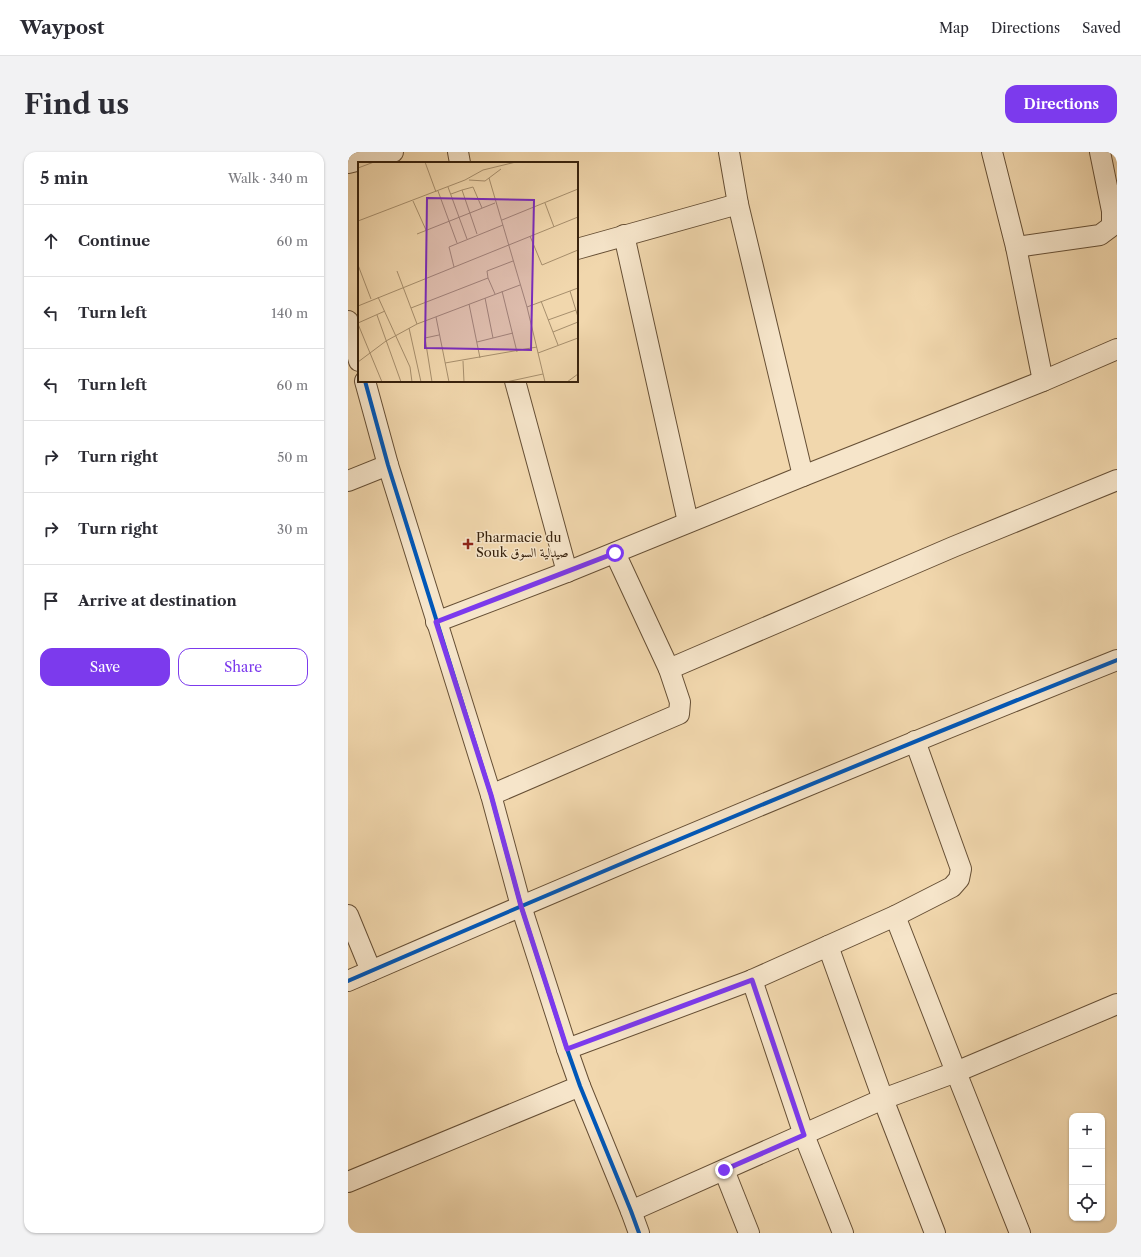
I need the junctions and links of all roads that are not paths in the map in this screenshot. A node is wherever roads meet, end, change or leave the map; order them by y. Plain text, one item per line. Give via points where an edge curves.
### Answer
1 (393, 152) edge
2 (458, 152) edge
3 (729, 152) edge
4 (992, 152) edge
5 (1100, 152) edge
6 (460, 162) edge
7 (348, 163) edge
8 (738, 204) junction
9 (624, 235) junction
10 (1016, 247) junction
11 (578, 249) edge
12 (348, 321) edge
13 (1117, 349) edge
14 (358, 357) edge
15 (1042, 381) junction
16 (364, 382) edge
17 (515, 382) edge
18 (388, 465) junction
19 (803, 476) junction
20 (1117, 480) edge
21 (348, 481) edge
22 (688, 522) junction
23 (615, 553) junction
24 (567, 572) junction
25 (436, 622) junction
26 (1117, 660) edge
27 (669, 669) junction
28 (915, 741) junction
29 (491, 795) junction
30 (521, 906) junction
31 (348, 915) edge
32 (895, 916) junction
33 (828, 946) junction
34 (371, 971) junction
35 (752, 980) junction
36 (348, 981) edge
37 (1117, 1004) edge
38 (567, 1049) junction
39 (956, 1072) junction
40 (580, 1086) junction
41 (883, 1099) junction
42 (804, 1135) junction
43 (724, 1170) junction
44 (348, 1182) edge
45 (631, 1211) junction
46 (639, 1233) edge
47 (749, 1233) edge
48 (843, 1233) edge
49 (935, 1233) edge
50 (1020, 1233) edge

1 - 7 street
2 - 6 street
3 - 8 street
4 - 10 street
5 - 10 street via 1112,211 1112,226 1100,235
8 - 9 street
8 - 19 street
9 - 11 street
9 - 22 street
10 - 15 street
12 - 14 street
13 - 15 street
15 - 19 street
16 - 18 street
17 - 24 street
18 - 21 street
18 - 25 street
19 - 22 street
20 - 27 street via 960,544
22 - 23 street
23 - 24 street
23 - 27 street
24 - 25 street
25 - 29 street
26 - 28 street
27 - 29 street via 680,702 678,714
28 - 30 street
28 - 32 street via 961,869 960,879 952,887
29 - 30 street
30 - 34 street
30 - 38 street
31 - 34 street
32 - 33 street
32 - 39 street
33 - 35 street
33 - 41 street
34 - 36 street
35 - 38 street
35 - 42 street
37 - 39 street
38 - 40 street
39 - 41 street
39 - 50 street
40 - 44 street
40 - 45 street
41 - 42 street
41 - 49 street
42 - 43 street
42 - 48 street
43 - 45 street
43 - 47 street
45 - 46 street

